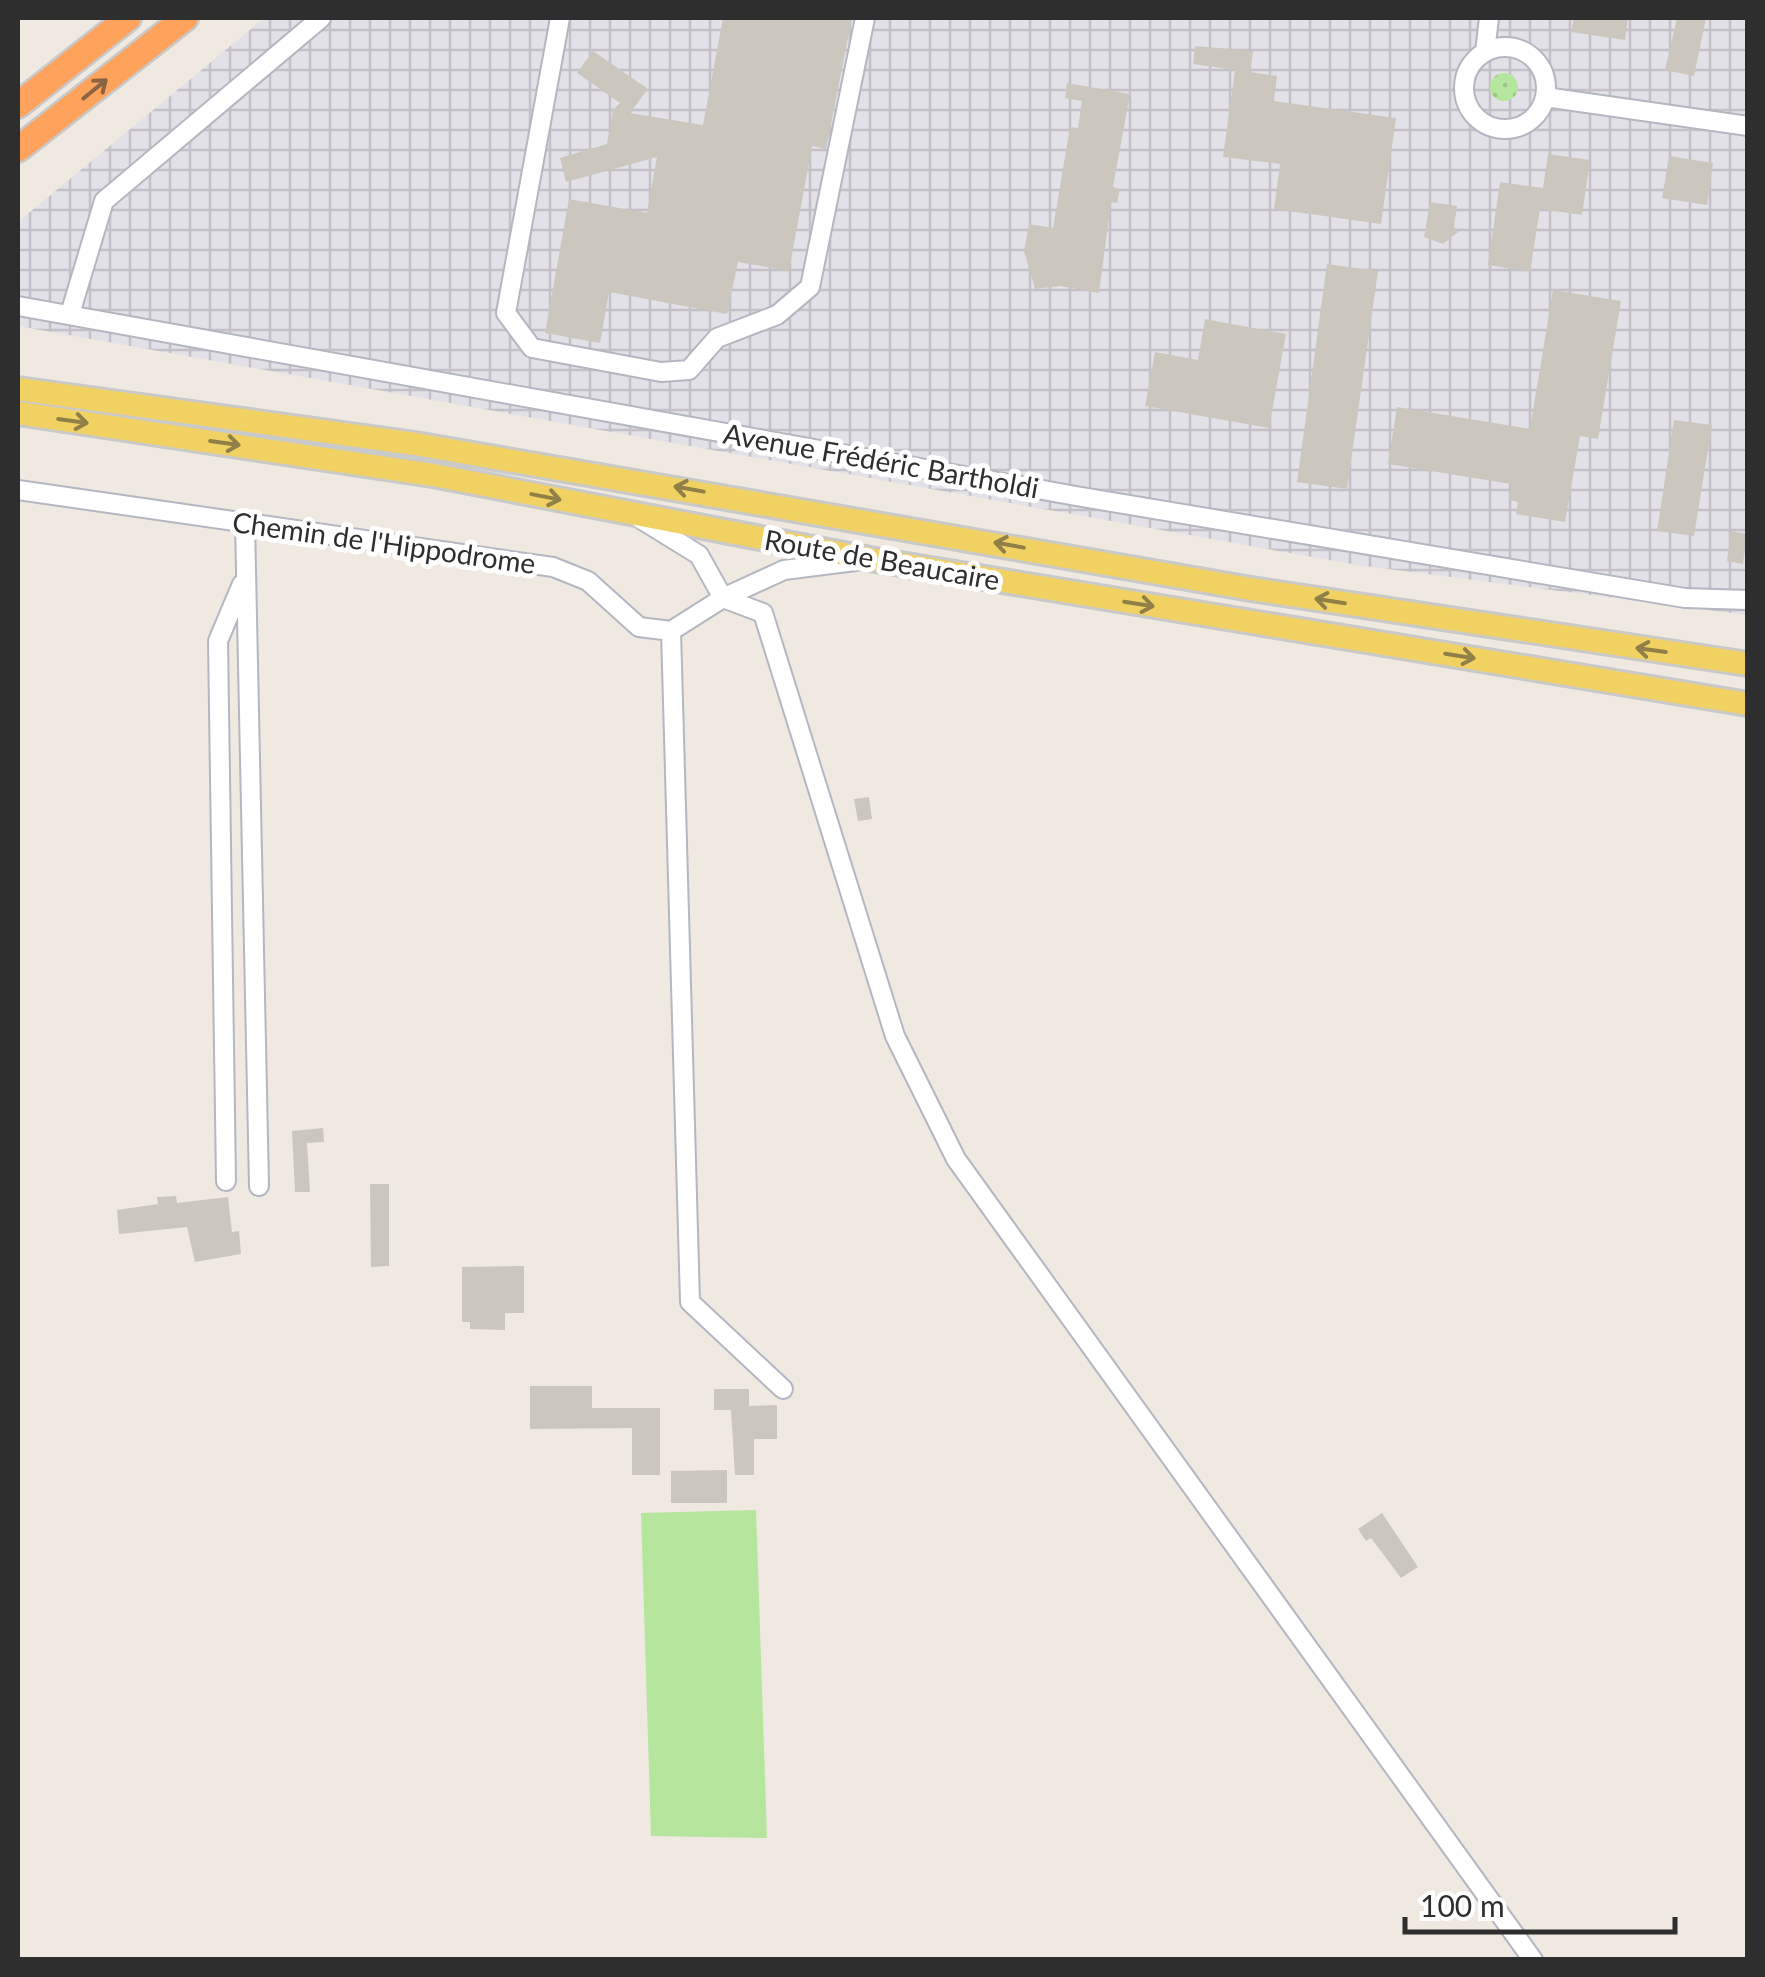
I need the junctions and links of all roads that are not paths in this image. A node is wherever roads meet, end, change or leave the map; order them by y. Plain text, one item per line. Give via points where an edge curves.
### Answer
1 (128, 18) edge
2 (185, 18) edge
3 (321, 18) edge
4 (560, 18) edge
5 (865, 18) edge
6 (1489, 18) edge
7 (1485, 52) junction
8 (1546, 97) junction
9 (18, 106) edge
10 (1748, 126) edge
11 (18, 149) edge
12 (18, 306) edge
13 (70, 314) junction
14 (18, 389) edge
15 (18, 414) edge
16 (18, 490) edge
17 (630, 512) junction
18 (245, 522) junction
19 (870, 559) junction
20 (246, 574) junction
21 (723, 598) junction
22 (1748, 600) edge
23 (670, 631) junction
24 (1748, 664) edge
25 (1748, 704) edge
26 (226, 1181) dead end
27 (259, 1186) dead end
28 (783, 1389) dead end
29 (1533, 1960) edge

1 - 9 highway
11 -> 2 highway
3 - 13 street via 104,201
4 - 5 street via 506,313 532,348 661,372 689,370 717,338 777,315 810,288
6 - 7 street
7 - 8 street via 1511,47 1535,59
7 - 8 street via 1464,86 1481,121 1520,126
8 - 10 street
12 - 13 street, Avenue Frédéric Bartholdi
13 - 22 street, Avenue Frédéric Bartholdi via 1076,496 1685,598
24 -> 14 main road, Route de Beaucaire via 1270,592 415,444
15 -> 17 main road, Route de Beaucaire via 433,475
16 - 18 street, Chemin de l'Hippodrome
17 - 19 main road, Route de Beaucaire
17 - 21 street via 699,555
18 - 20 street
18 - 23 street, Chemin de l'Hippodrome via 553,567 588,581 639,627
19 - 21 street via 784,570
19 -> 25 main road, Route de Beaucaire
20 - 26 street via 218,641
20 - 27 street
21 - 23 street
21 - 29 street via 763,612 895,1036 956,1159
23 - 28 street via 690,1302

